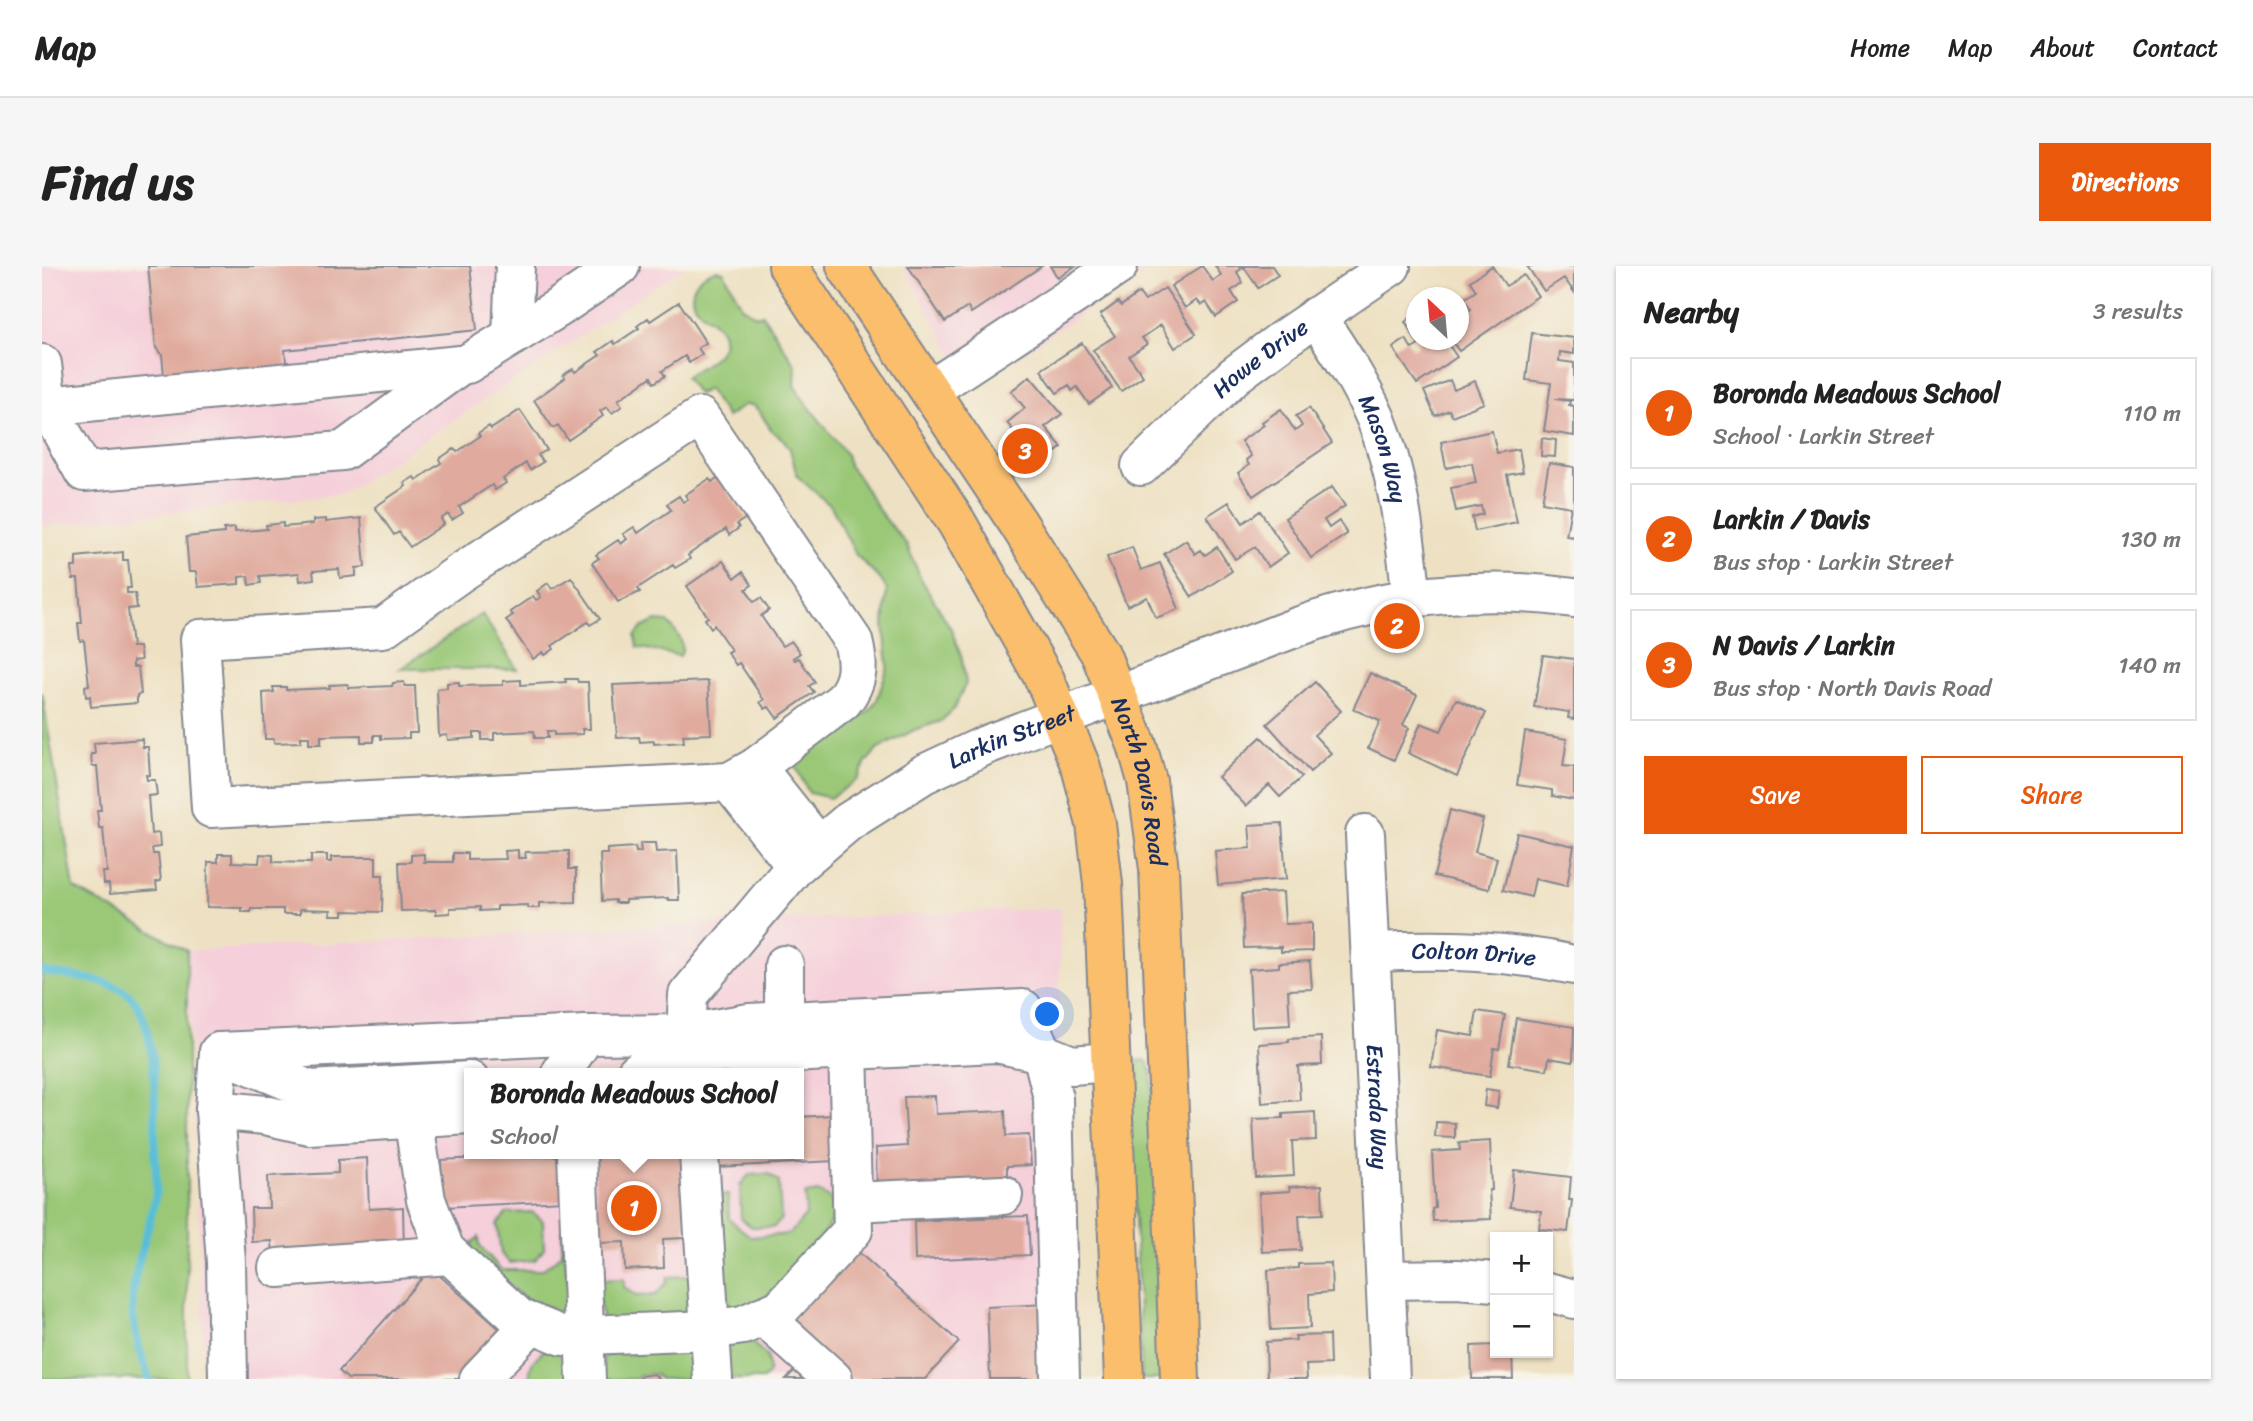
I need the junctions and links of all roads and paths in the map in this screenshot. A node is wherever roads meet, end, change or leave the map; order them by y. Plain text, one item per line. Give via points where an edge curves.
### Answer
1 (515, 266) edge
2 (620, 266) edge
3 (788, 266) edge
4 (846, 266) edge
5 (1118, 266) edge
6 (1391, 266) edge
7 (1317, 316) junction
8 (512, 336) junction
9 (42, 365) edge
10 (460, 365) junction
11 (930, 390) junction
12 (47, 406) junction
13 (1142, 466) dead end
14 (1412, 598) junction
15 (1574, 598) edge
16 (1118, 695) junction
17 (1061, 716) junction
18 (742, 774) junction
19 (1365, 834) dead end
20 (807, 856) junction
21 (1372, 952) junction
22 (784, 965) dead end
23 (1574, 965) edge
24 (784, 1021) junction
25 (686, 1034) junction
26 (586, 1035) junction
27 (848, 1050) junction
28 (219, 1052) junction
29 (1042, 1053) junction
30 (1109, 1062) junction
31 (564, 1068) edge
32 (642, 1068) edge
33 (690, 1068) edge
34 (464, 1081) edge
35 (215, 1110) junction
36 (464, 1115) edge
37 (413, 1117) junction
38 (577, 1159) edge
39 (699, 1159) edge
40 (1003, 1195) dead end
41 (852, 1202) junction
42 (449, 1255) junction
43 (278, 1268) dead end
44 (1386, 1280) junction
45 (1490, 1282) edge
46 (1553, 1293) edge
47 (1574, 1299) edge
48 (763, 1316) junction
49 (532, 1323) junction
50 (710, 1330) junction
51 (584, 1336) junction
52 (228, 1379) edge
53 (479, 1379) edge
54 (586, 1379) edge
55 (713, 1379) edge
56 (833, 1379) edge
57 (1060, 1379) edge
58 (1124, 1379) edge
59 (1180, 1379) edge
60 (1390, 1379) edge

1 - 8 street
2 - 8 street
3 - 17 highway via 957,523
4 - 11 highway, North Davis Road
5 - 11 street
6 - 7 street, Howe Drive
7 - 13 street, Howe Drive via 1234,376
7 - 14 street, Mason Way via 1363,392 1386,446 1400,502
8 - 10 street
9 - 12 street
10 - 12 street
10 - 12 street via 343,451 84,472
11 - 16 highway, North Davis Road via 1094,642
14 - 15 street, Larkin Street via 1499,592
14 - 16 street, Larkin Street via 1322,618
16 - 17 street, Larkin Street
16 - 59 highway, North Davis Road via 1147,781 1159,869
17 - 20 street, Larkin Street via 924,774 856,816
17 - 30 highway via 1082,767 1096,824 1103,884
18 - 18 street via 211,808 200,639 383,628 700,417 843,622 858,658 858,674 843,701
18 - 20 street
19 - 21 street, Estrada Way
20 - 25 street, Larkin Street via 688,995
21 - 23 street, Colton Drive via 1485,951
21 - 44 street, Estrada Way
22 - 24 street
24 - 25 street
24 - 29 street via 1023,1009
25 - 26 street
25 - 27 street via 708,1052 749,1055
25 - 32 street
25 - 33 street, Larkin Street
26 - 28 street
26 - 31 street
27 - 29 street via 996,1043
27 - 41 street
28 - 34 street via 310,1090
28 - 35 street
29 - 30 street via 1072,1065
29 - 57 street via 1053,1098
30 - 58 highway
35 - 37 street via 309,1125
35 - 52 street via 226,1262
36 - 37 street
37 - 42 street via 426,1200
38 - 51 street
39 - 50 street
40 - 41 street
41 - 48 street via 853,1230 780,1309
42 - 43 street
42 - 49 street via 519,1318
44 - 45 street
44 - 60 street, Estrada Way
46 - 47 street
48 - 50 street via 743,1325
48 - 56 street
49 - 51 street via 563,1336
49 - 53 street
50 - 51 street
50 - 55 street
51 - 54 street

